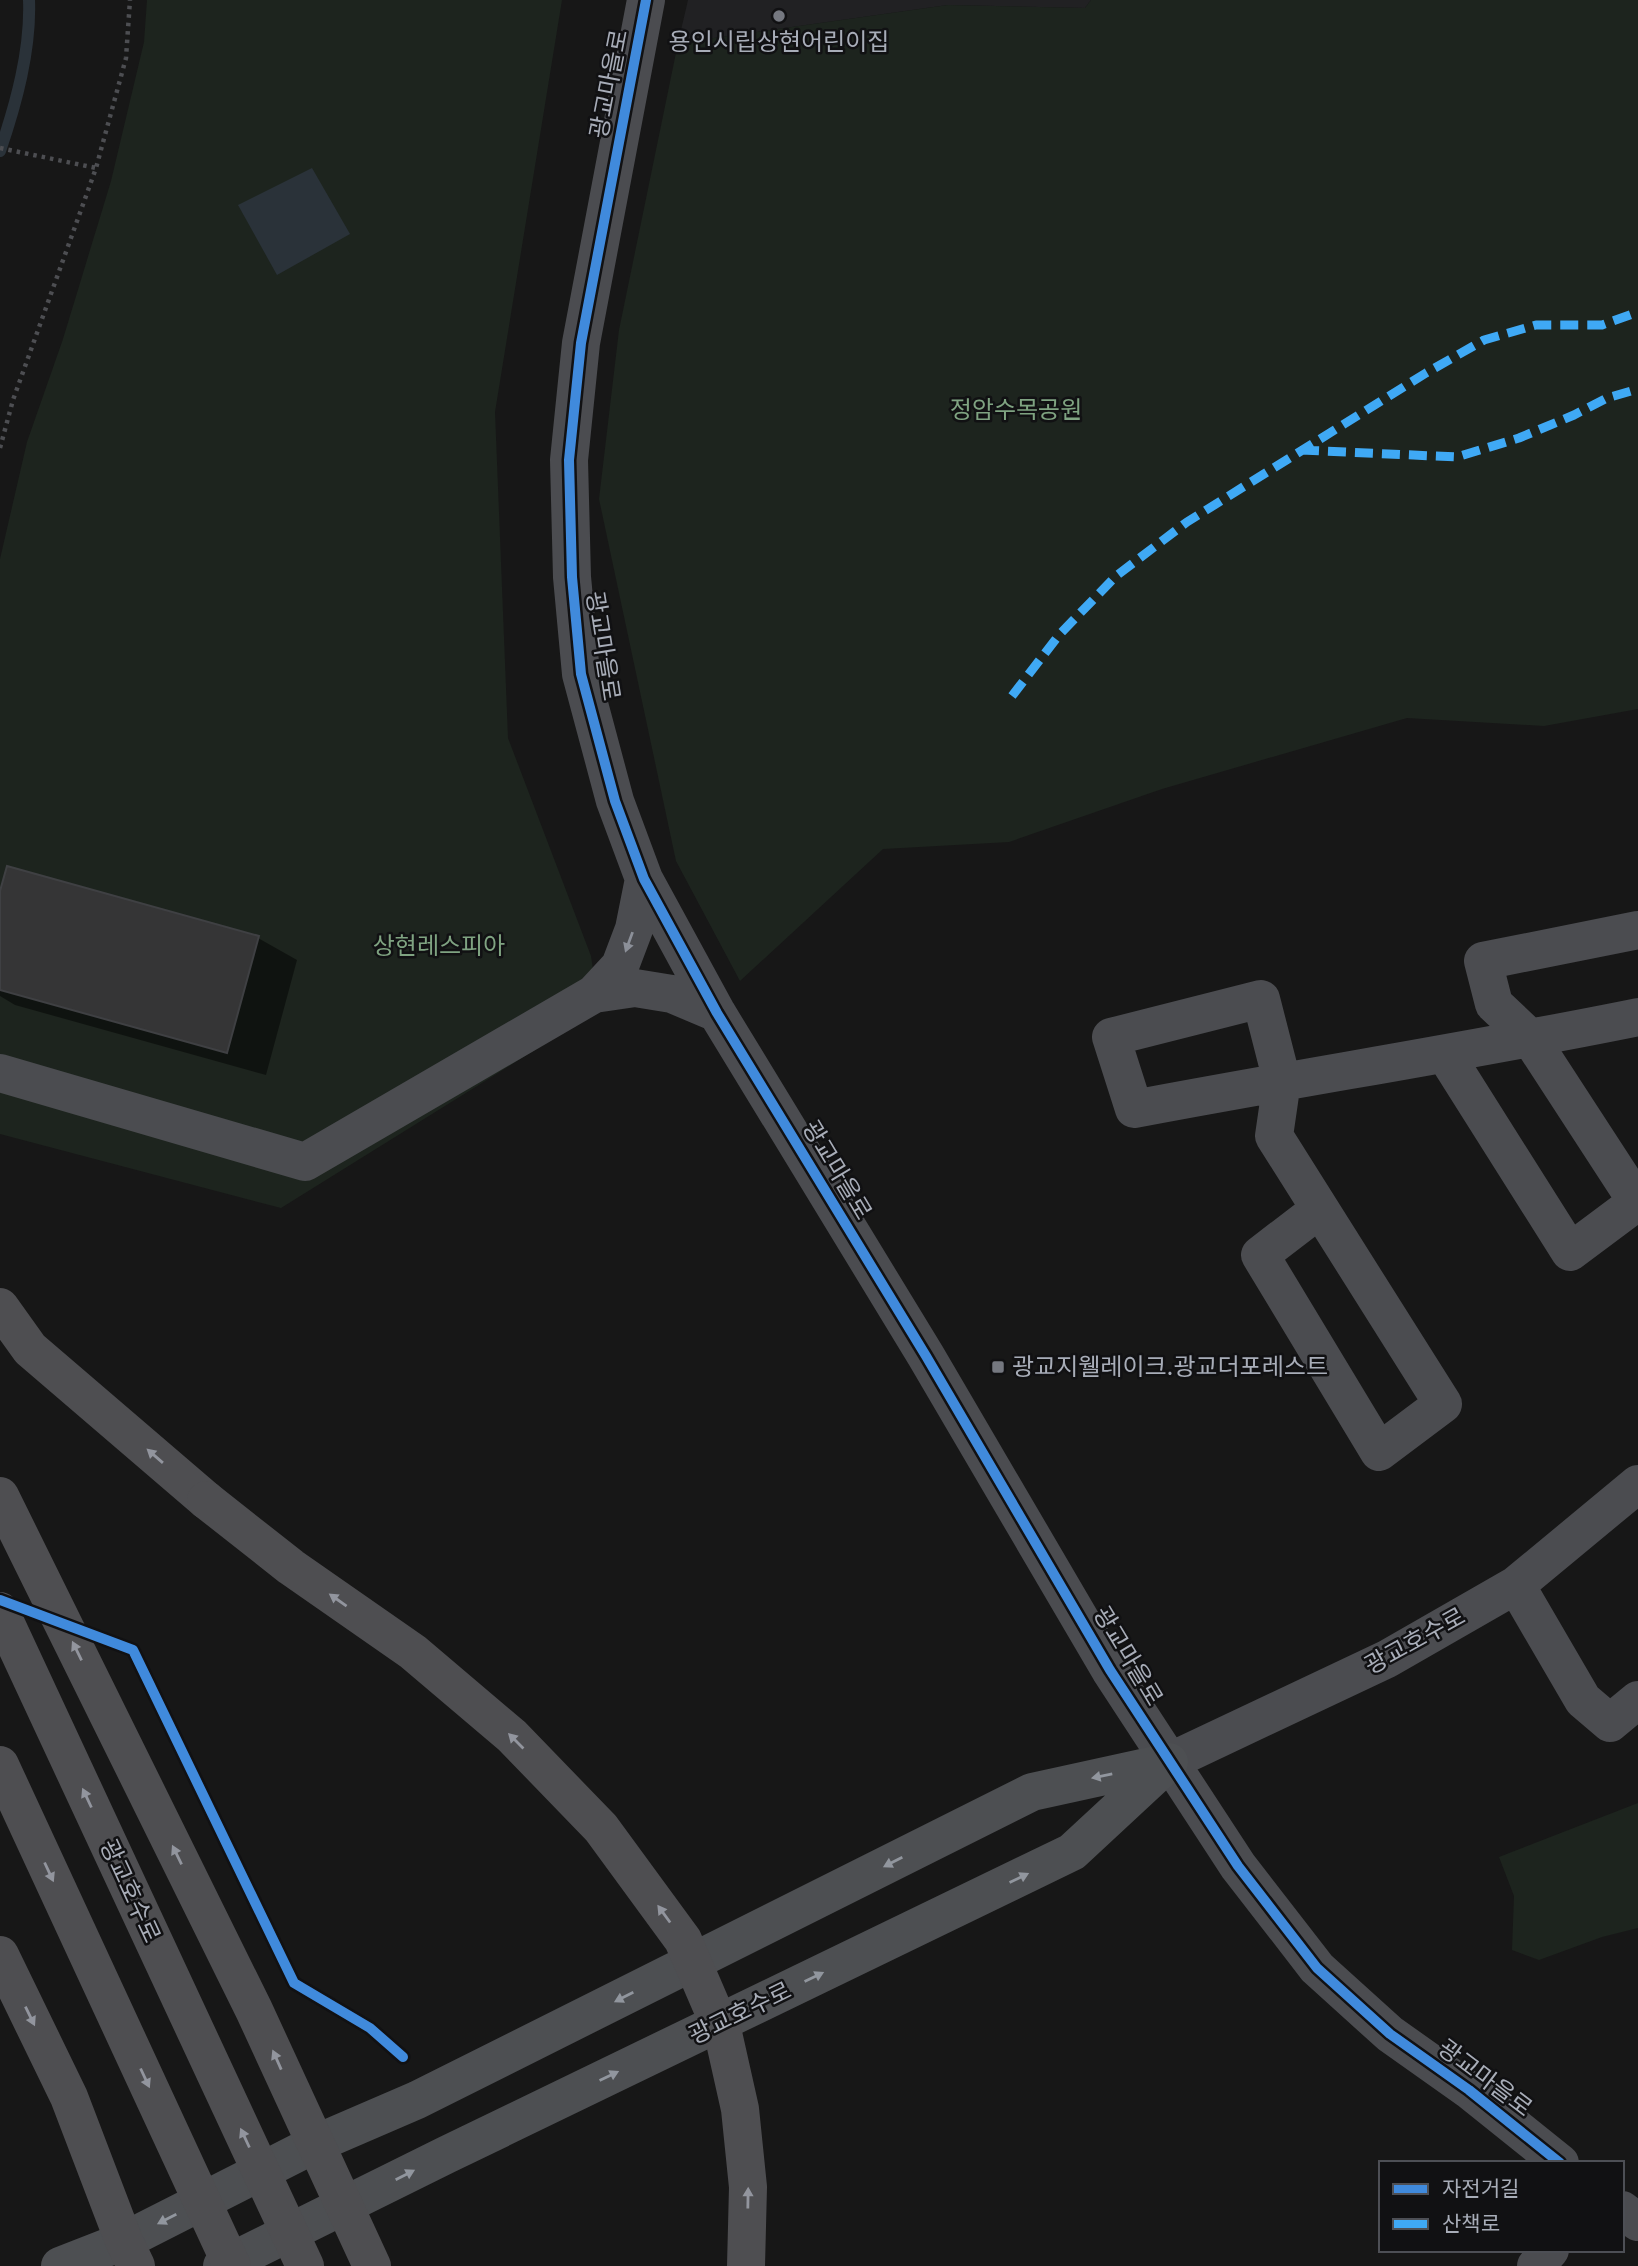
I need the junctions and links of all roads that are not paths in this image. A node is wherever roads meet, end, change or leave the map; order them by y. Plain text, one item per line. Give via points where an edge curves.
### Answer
1 (646, 0) edge
2 (644, 879) junction
3 (1638, 930) edge
4 (594, 994) junction
5 (718, 1013) junction
6 (1638, 1017) edge
7 (1531, 1039) junction
8 (1445, 1054) junction
9 (0, 1073) edge
10 (1321, 1209) junction
11 (0, 1307) edge
12 (1638, 1484) edge
13 (0, 1496) edge
14 (1516, 1586) junction
15 (0, 1611) edge
16 (1638, 1700) edge
17 (1169, 1762) junction
18 (0, 1765) edge
19 (0, 1955) edge
20 (315, 2144) junction
21 (1558, 2161) edge
22 (344, 2206) junction
23 (1548, 2252) edge
24 (130, 2253) edge
25 (60, 2266) edge
26 (222, 2266) edge
27 (232, 2266) edge
28 (305, 2266) edge
29 (372, 2266) edge
30 (746, 2266) edge
31 (1536, 2266) edge

1 - 2 street, 광교마을로 via 581,342 569,460 572,577 581,674 615,801
2 -> 4 street via 634,929 620,966
2 - 5 street, 광교마을로
3 - 7 street via 1483,961 1494,1004
4 - 5 street via 635,988 672,994
4 - 9 street via 305,1162
5 - 17 street, 광교마을로
6 - 7 street
7 - 8 street
7 - 8 street via 1637,1202 1570,1252
8 - 10 street via 1282,1081 1274,1136
10 - 10 street via 1443,1404 1379,1452 1260,1255
30 -> 11 highway, bridge via 748,2187 740,2109 723,2033 683,1940 601,1828 512,1736 413,1653 206,1500 30,1349
12 - 14 street, 광교호수로
20 -> 13 highway via 254,2010
14 - 16 street via 1583,1700 1610,1723
14 - 17 street, 광교호수로 via 1387,1659
28 -> 15 highway, 광교호수로, bridge
17 -> 20 main road, 광교호수로 via 1032,1792 417,2101
17 - 21 street, 광교마을로 via 1238,1866 1317,1968 1390,2034
22 -> 17 main road, 광교호수로 via 1072,1852
18 -> 27 highway, bridge
19 -> 24 highway via 69,2097
20 - 22 highway
20 -> 24 main road, 광교호수로
22 - 26 main road, 광교호수로
22 - 29 highway
23 - 31 street
24 - 25 main road, 광교호수로

